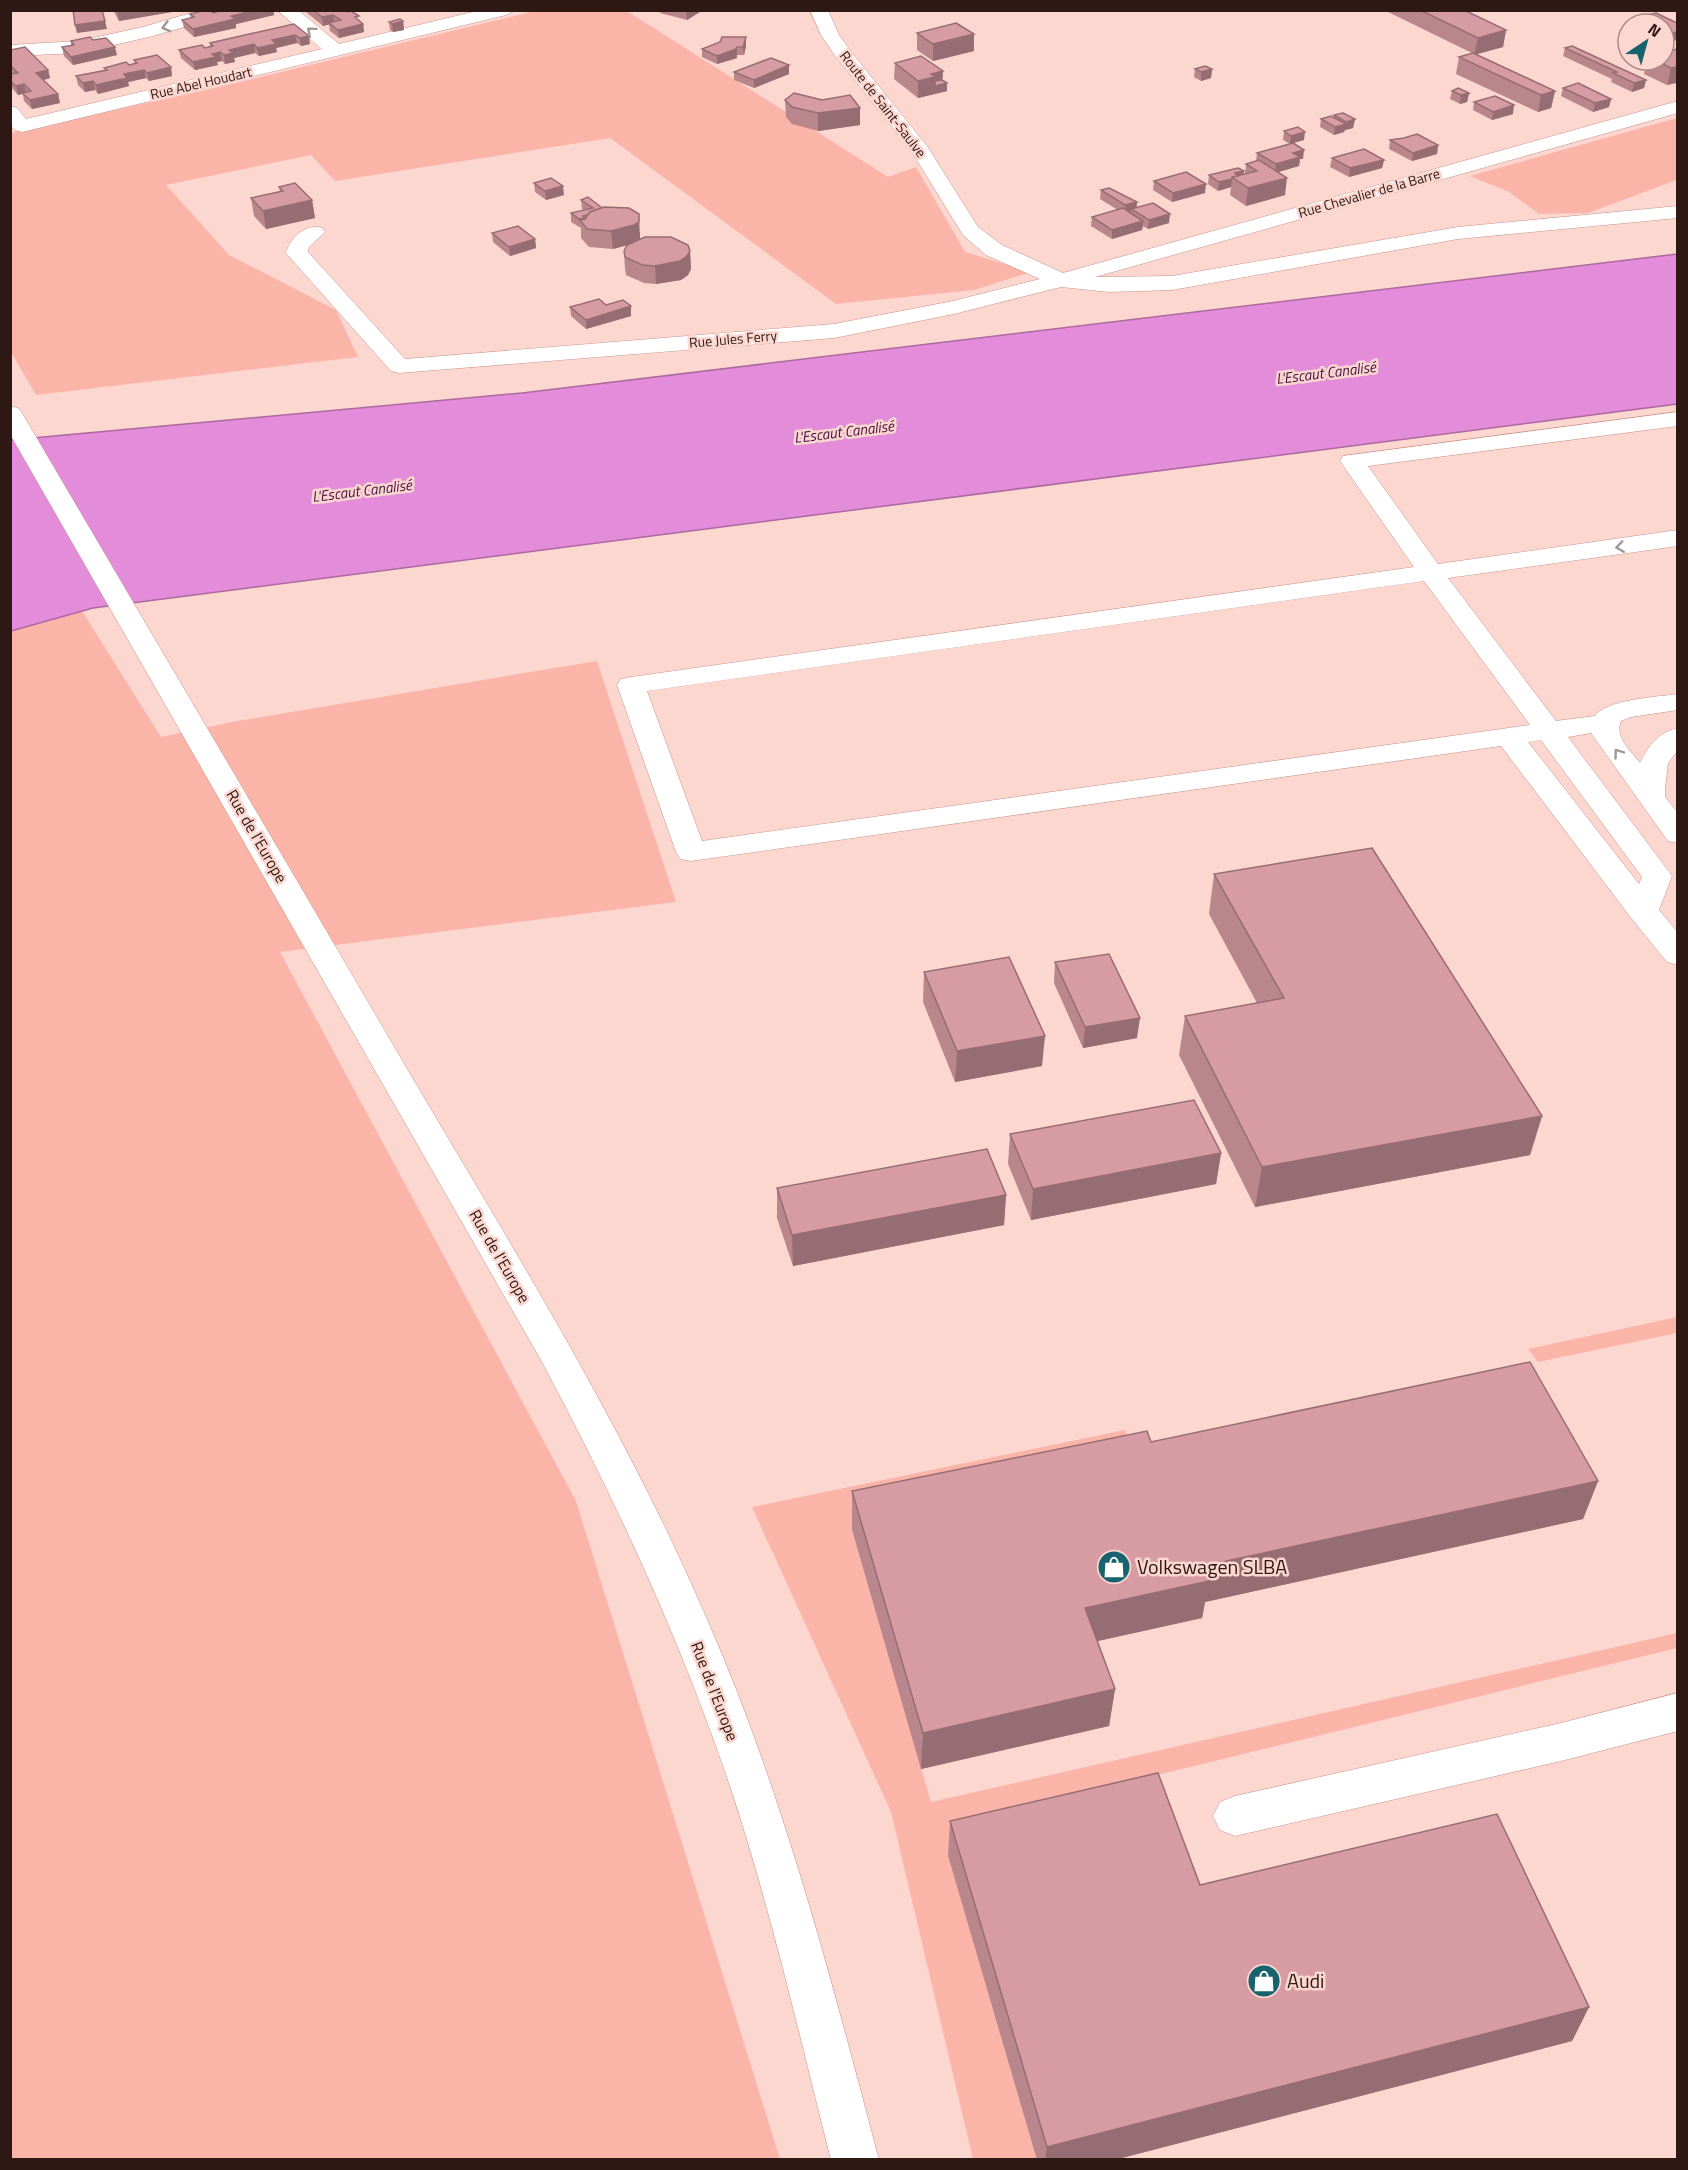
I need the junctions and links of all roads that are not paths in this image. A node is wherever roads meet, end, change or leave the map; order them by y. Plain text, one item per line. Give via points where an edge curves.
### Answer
1 (222, 10) edge
2 (286, 10) edge
3 (506, 10) edge
4 (819, 10) edge
5 (10, 51) edge
6 (336, 51) junction
7 (1677, 107) edge
8 (16, 119) edge
9 (1677, 212) edge
10 (315, 232) dead end
11 (1061, 280) junction
12 (10, 413) edge
13 (1677, 419) edge
14 (1677, 538) edge
15 (1431, 573) junction
16 (1677, 702) edge
17 (1604, 723) junction
18 (1548, 731) junction
19 (1677, 736) edge
20 (1509, 737) junction
21 (1651, 799) junction
22 (1677, 834) edge
23 (1643, 912) junction
24 (1677, 956) edge
25 (1677, 1712) edge
26 (1235, 1816) dead end
27 (855, 2160) edge

1 -> 5 street via 79,47
6 -> 2 street
3 - 6 street, Rue Abel Houdart
4 - 11 street, Route de Saint-Saulve via 844,57 920,150 970,231 994,250
6 - 8 street, Rue Abel Houdart
7 - 11 street, Rue Chevalier de la Barre
9 - 11 street via 1449,235 1172,283 1109,285
10 - 11 street, Rue Jules Ferry via 299,245 297,253 399,366 834,331
12 - 27 street, Rue de l'Europe via 554,1350 651,1538 702,1655 750,1783 797,1936
13 - 15 street via 1352,461
14 -> 15 street
15 - 18 street
15 - 20 street via 631,685 691,852
16 - 17 street via 1625,710 1609,716
17 - 18 street
21 -> 17 street via 1605,736
18 - 20 street
18 - 23 street via 1657,876
19 - 21 street via 1664,745 1652,764
20 - 23 street
21 - 22 street
23 - 24 street
25 - 26 street

